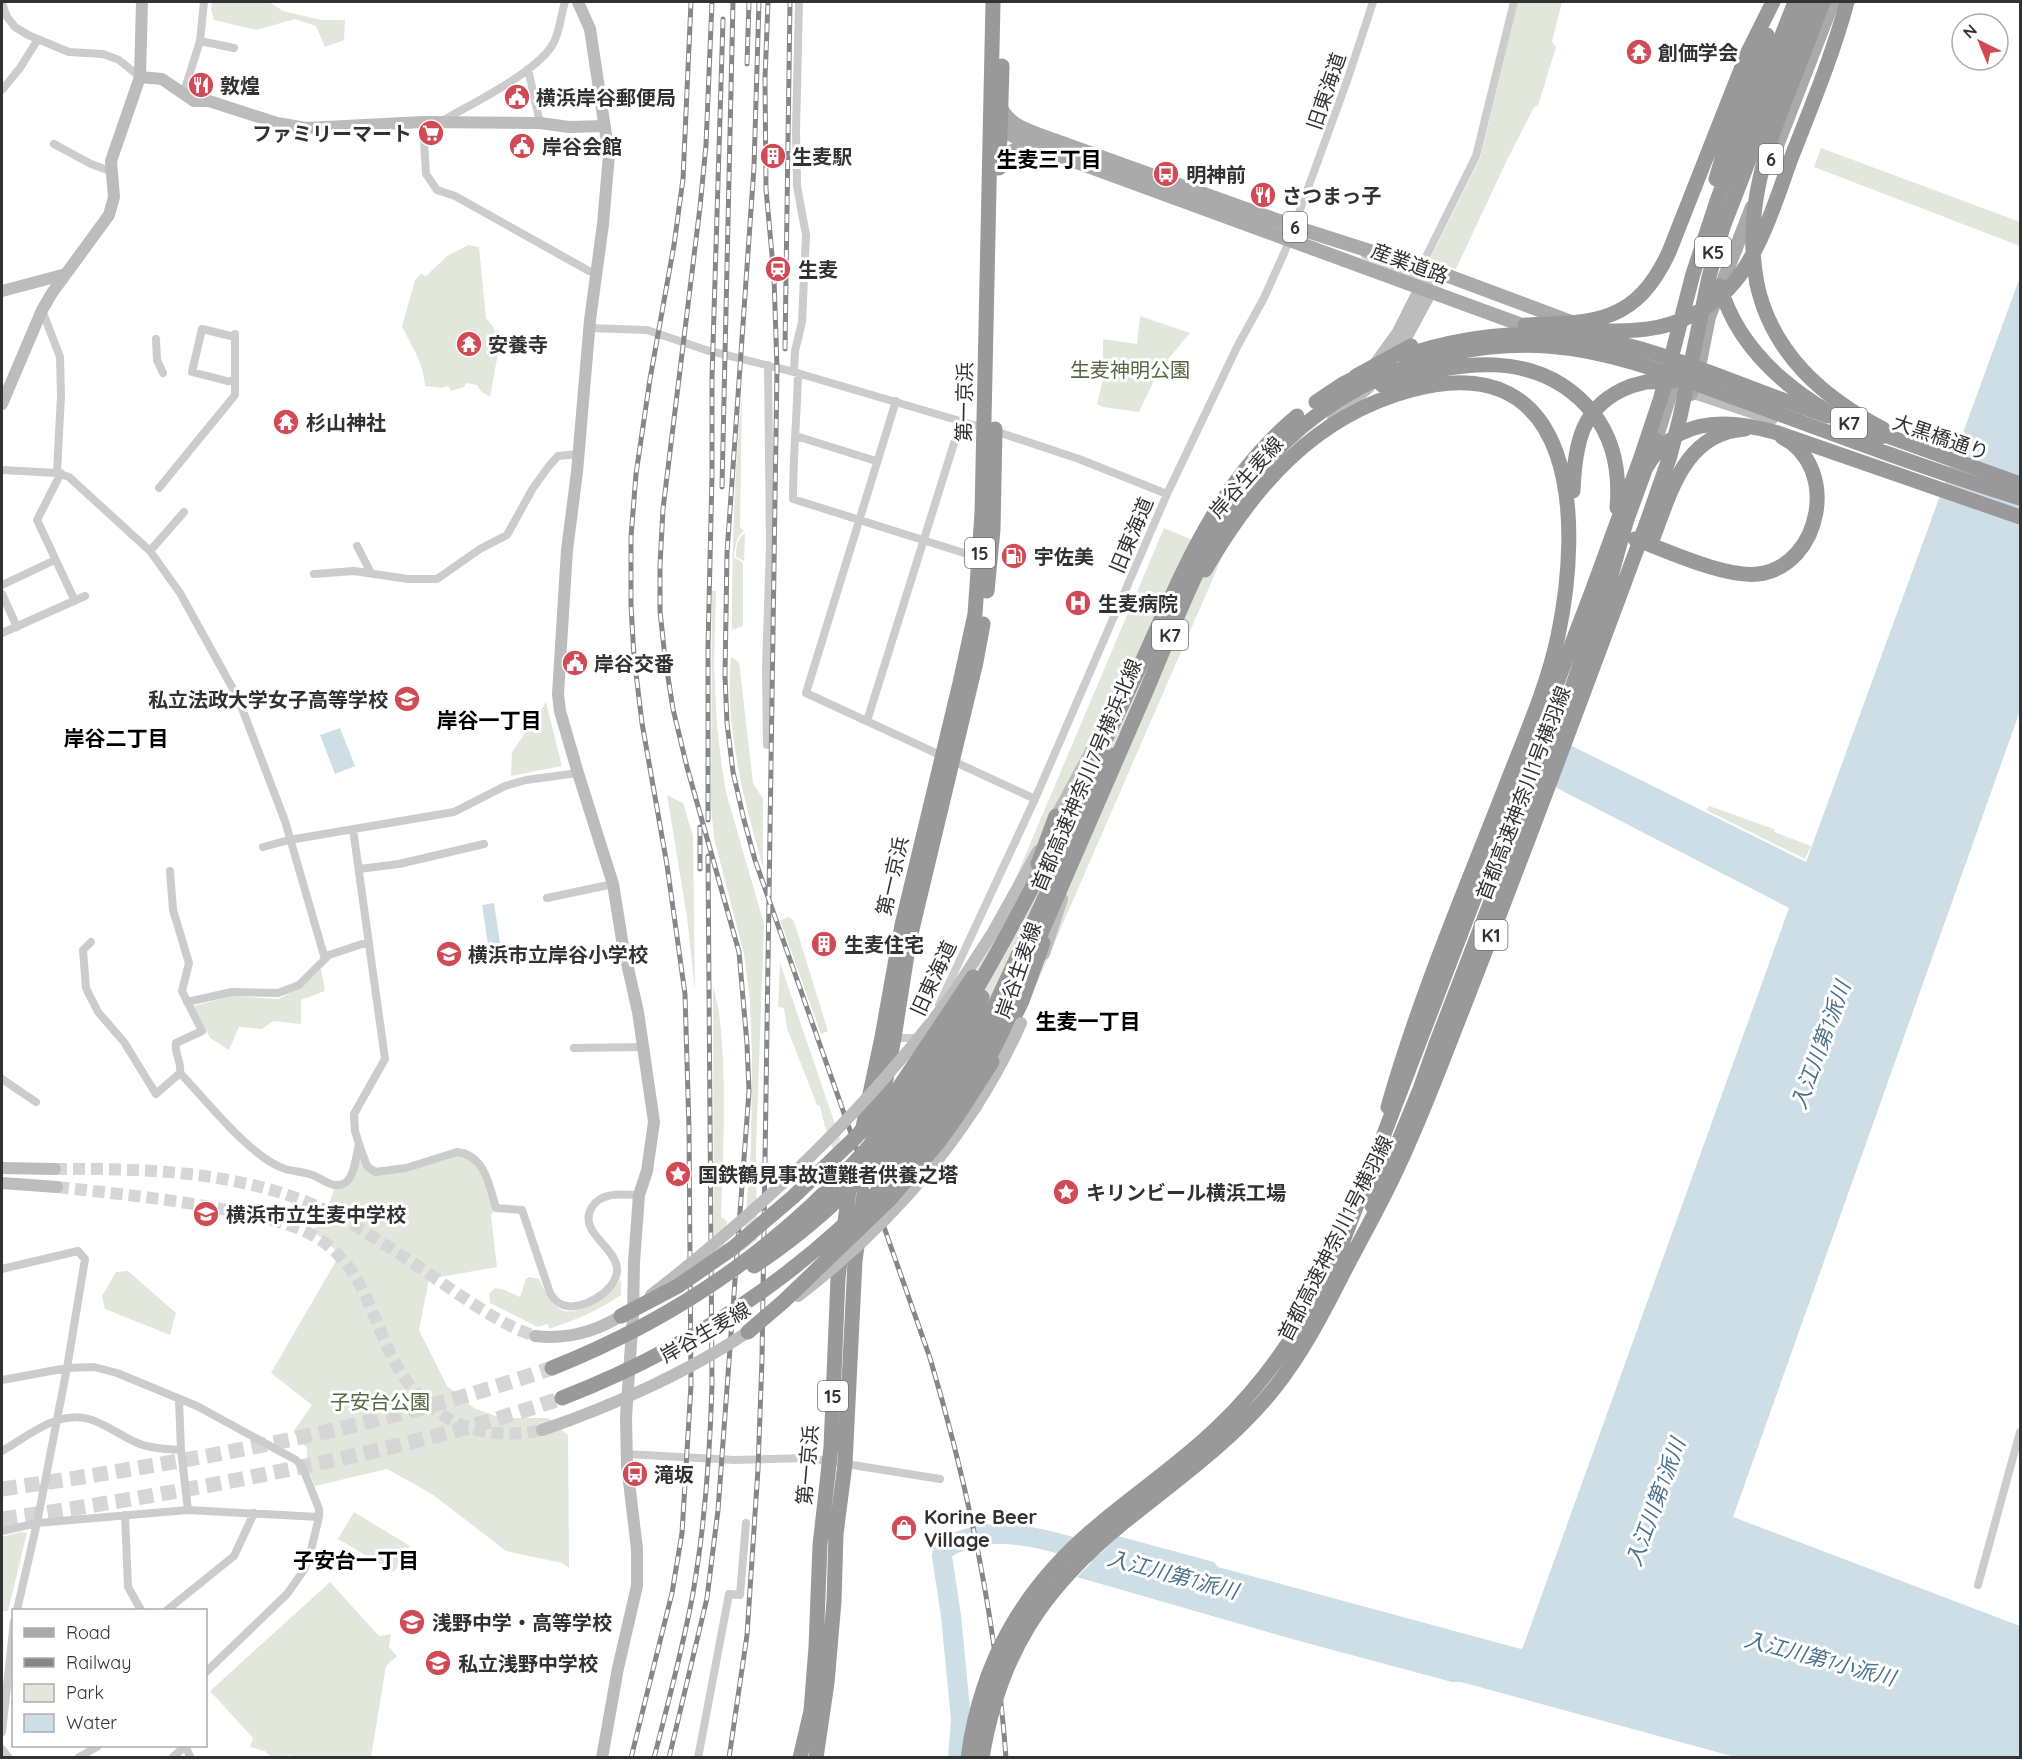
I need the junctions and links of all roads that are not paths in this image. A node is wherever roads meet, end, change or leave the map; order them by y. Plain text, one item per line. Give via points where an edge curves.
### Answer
1 (142, 2) edge
2 (204, 2) edge
3 (565, 2) edge
4 (578, 2) edge
5 (799, 2) edge
6 (993, 2) edge
7 (1003, 2) edge
8 (1373, 2) edge
9 (1514, 2) edge
10 (1773, 2) edge
11 (1780, 2) edge
12 (1795, 2) edge
13 (1810, 2) edge
14 (1823, 2) edge
15 (1833, 2) edge
16 (1848, 2) edge
17 (2, 3) edge
18 (38, 39) junction
19 (200, 40) junction
20 (234, 48) dead end
21 (528, 69) junction
22 (140, 77) junction
23 (2, 90) edge
24 (183, 95) junction
25 (996, 111) junction
26 (423, 122) junction
27 (439, 122) junction
28 (540, 123) junction
29 (605, 126) junction
30 (1003, 133) junction
31 (1040, 142) junction
32 (54, 144) dead end
33 (994, 161) junction
34 (110, 171) junction
35 (1292, 233) junction
36 (1341, 242) junction
37 (1421, 267) junction
38 (596, 272) junction
39 (66, 274) junction
40 (1451, 277) junction
41 (1426, 287) junction
42 (2, 291) edge
43 (1417, 308) junction
44 (42, 310) junction
45 (1709, 317) junction
46 (589, 328) junction
47 (156, 339) dead end
48 (768, 365) junction
49 (1679, 366) junction
50 (1698, 372) junction
51 (163, 373) dead end
52 (796, 373) junction
53 (235, 381) junction
54 (1343, 384) junction
55 (1673, 386) junction
56 (1691, 392) junction
57 (1783, 400) junction
58 (896, 401) junction
59 (2, 404) edge
60 (961, 421) junction
61 (989, 431) junction
62 (796, 436) junction
63 (1656, 440) joint
64 (1281, 445) junction
65 (1914, 445) junction
66 (579, 454) junction
67 (876, 461) junction
68 (2, 470) edge
69 (59, 473) junction
70 (2020, 485) edge
71 (159, 488) dead end
72 (2020, 491) edge
73 (1167, 494) junction
74 (2020, 500) edge
75 (184, 512) dead end
76 (2020, 517) edge
77 (859, 521) junction
78 (1201, 535) junction
79 (1635, 539) joint
80 (924, 541) junction
81 (357, 546) dead end
82 (150, 551) junction
83 (1569, 554) junction
84 (980, 558) junction
85 (55, 560) junction
86 (370, 573) junction
87 (314, 574) dead end
88 (2, 585) edge
89 (2, 594) edge
90 (85, 596) dead end
91 (75, 601) junction
92 (17, 627) junction
93 (2, 633) edge
94 (1580, 662) junction
95 (1583, 696) junction
96 (1143, 699) junction
97 (867, 722) junction
98 (766, 745) dead end
99 (1111, 755) junction
100 (947, 759) junction
101 (578, 773) junction
102 (1035, 799) junction
103 (1072, 808) junction
104 (1056, 816) junction
105 (353, 829) junction
106 (289, 840) junction
107 (484, 844) dead end
108 (263, 847) dead end
109 (1075, 856) junction
110 (359, 869) junction
111 (1485, 869) junction
112 (171, 871) dead end
113 (613, 884) junction
114 (547, 898) dead end
115 (91, 942) dead end
116 (368, 942) junction
117 (325, 959) junction
118 (187, 1002) junction
119 (888, 1037) junction
120 (643, 1047) junction
121 (574, 1048) dead end
122 (180, 1073) junction
123 (2, 1079) edge
124 (36, 1102) dead end
125 (359, 1144) junction
126 (1372, 1164) junction
127 (2, 1168) edge
128 (55, 1169) tunnel mouth
129 (2, 1183) edge
130 (57, 1187) tunnel mouth
131 (639, 1195) junction
132 (2, 1269) edge
133 (1346, 1269) junction
134 (750, 1301) junction
135 (621, 1316) junction
136 (652, 1323) junction
137 (748, 1332) junction
138 (535, 1336) tunnel mouth
139 (67, 1368) junction
140 (552, 1368) tunnel mouth
141 (2, 1380) edge
142 (562, 1398) tunnel mouth
143 (179, 1400) junction
144 (56, 1420) junction
145 (542, 1430) tunnel mouth
146 (2020, 1432) edge
147 (181, 1450) junction
148 (2, 1451) edge
149 (626, 1454) junction
150 (837, 1463) junction
151 (940, 1479) dead end
152 (188, 1510) junction
153 (254, 1513) junction
154 (125, 1515) junction
155 (319, 1517) junction
156 (37, 1522) junction
157 (746, 1523) dead end
158 (2, 1531) edge
159 (1978, 1586) dead end
160 (16, 1609) edge
161 (140, 1609) edge
162 (168, 1609) edge
163 (12, 1638) edge
164 (207, 1671) edge
165 (2, 1732) edge
166 (97, 1747) edge
167 (184, 1747) edge
168 (2, 1749) edge
169 (84, 1756) edge
170 (9, 1758) edge
171 (172, 1758) edge
172 (602, 1758) edge
173 (698, 1758) edge
174 (800, 1758) edge
175 (816, 1758) edge
176 (968, 1758) edge
177 (982, 1758) edge

1 - 22 street
2 - 19 street
3 - 21 street via 554,42 541,60
4 - 29 street via 590,29
5 - 52 street via 797,186 806,235
6 - 25 highway, 第一京浜 / 15
7 - 25 highway, 第一京浜 / 15
8 - 35 street, 旧東海道
9 - 37 street via 1476,156
10 - 54 highway, bridge via 1666,257 1638,297 1620,311 1592,322 1484,327 1441,336 1395,354
11 - 72 highway, K5, bridge via 1731,128 1716,181 1712,246 1730,312 1762,359 1824,410 1880,438
12 - 111 highway, 首都高速神奈川1号横羽線 / K1, bridge via 1718,198 1640,460
13 - 95 highway, 首都高速神奈川1号横羽線 / K1, bridge via 1723,227 1670,456
14 - 65 highway, K5, bridge via 1757,190 1753,265 1764,310 1778,340 1808,377 1845,407
15 - 45 main road, 6
16 - 64 highway, bridge via 1760,238 1743,271 1712,302 1683,320 1648,329 1502,332 1428,345 1397,358 1345,389
17 - 18 street via 15,27
18 - 22 street via 69,52 102,54 119,60
18 - 23 street
19 - 20 street
19 - 24 street
21 - 27 street
21 - 28 street
22 - 24 street via 162,79
22 - 34 street via 113,151
24 - 26 street via 306,128
25 - 30 highway, 第一京浜 / 15
25 - 31 main road, 産業道路 / 6
25 - 33 highway, 第一京浜 / 15
26 - 27 street
26 - 38 street via 426,174 437,190
27 - 28 street
28 - 29 street
29 - 38 street via 608,181
30 - 31 main road, 産業道路 / 6
30 - 33 highway, 第一京浜 / 15
31 - 33 main road, 産業道路 / 6
31 - 35 main road, 産業道路 / 6
32 - 34 street
33 - 61 highway, 第一京浜 / 15
34 - 39 street via 114,197 109,215
35 - 36 main road, 産業道路 / 6
35 - 41 main road, 産業道路 / 6
35 - 73 street, 旧東海道
36 - 37 main road, 産業道路 / 6
36 - 41 street via 1376,261 1422,278
37 - 40 main road, 産業道路 / 6
38 - 46 street
39 - 42 street
39 - 44 street
40 - 41 street
40 - 49 main road, 産業道路 / 6
41 - 43 street, 岸谷生麦線
41 - 55 main road, 産業道路 / 6
43 - 99 street, 岸谷生麦線, bridge via 1401,350 1381,375 1282,461 1227,525
43 - 104 street, 岸谷生麦線, bridge via 1381,357 1269,456 1218,518
44 - 59 street
44 - 69 street via 60,357
45 - 49 main road, 6
45 - 50 main road, 6
46 - 48 street via 647,330
46 - 66 street
47 - 51 street via 157,360
48 - 52 street
48 - 98 street
49 - 50 street, 大黒橋通り
49 - 55 main road
50 - 56 main road, 6
50 - 70 street, 大黒橋通り
52 - 58 street
52 - 62 street
53 - 53 street via 192,372 202,329 235,336
53 - 71 street via 236,395
54 - 57 highway, 首都高速神奈川7号横浜北線 / K7, bridge via 1397,358 1449,342 1527,334 1628,346
54 - 78 highway, 首都高速神奈川7号横浜北線 / K7, bridge via 1301,413 1263,448 1234,482
55 - 56 main road, 産業道路 / 6
55 - 63 main road
56 - 74 street, 大黒橋通り, bridge
56 - 79 main road
57 - 65 highway, 首都高速神奈川7号横浜北線 / K7, bridge
57 - 83 highway, bridge via 1689,381 1638,384 1610,396 1588,417 1578,440
58 - 60 street
58 - 67 street
60 - 61 street
60 - 80 street
61 - 73 street via 1079,459
61 - 84 highway, 第一京浜 / 15
61 - 100 highway, 第一京浜 / 15 via 993,530 986,610 976,662
62 - 67 street
62 - 77 street via 793,499
63 - 111 highway, bridge via 1534,769
64 - 74 highway, 首都高速神奈川7号横浜北線 / K7, bridge via 1330,404 1404,367 1479,348 1546,346 1642,365
64 - 96 highway, 首都高速神奈川7号横浜北線 / K7, bridge via 1252,478 1221,525
65 - 70 highway, K5
66 - 86 street via 558,456 549,466 507,535 437,579
66 - 101 street via 567,550 558,694
67 - 77 street
68 - 69 street
69 - 82 street via 94,498
69 - 85 street via 37,520
73 - 102 street, 旧東海道
75 - 82 street
76 - 94 highway, bridge via 1758,427 1727,423 1696,427 1662,446 1642,474
77 - 80 street
77 - 97 street via 806,693
78 - 94 highway, bridge via 1237,484 1263,456 1304,423 1338,404 1383,385 1437,370 1499,365 1534,370 1562,384 1588,407 1609,439 1616,464 1615,524
78 - 103 highway, 首都高速神奈川7号横浜北線 / K7, bridge
79 - 95 highway, bridge via 1730,572 1769,572 1788,561 1813,526 1817,507 1815,478 1803,453 1789,440 1773,433 1726,431 1692,455 1677,478 1615,632
80 - 84 street
80 - 97 street
81 - 86 street
82 - 106 street via 180,593 238,698
83 - 96 highway, bridge via 1560,458 1547,430 1530,409 1500,390 1472,384 1430,386 1387,397 1350,413 1315,436 1256,494 1201,575
83 - 126 highway, bridge via 1564,606 1545,682 1413,1028
84 - 100 highway, 第一京浜 / 15 via 975,614
85 - 88 street
85 - 91 street
86 - 87 street
89 - 92 street
90 - 91 street
91 - 92 street
92 - 93 street
94 - 133 highway, bridge via 1420,1089
95 - 133 highway, 首都高速神奈川1号横羽線 / K1, bridge via 1430,1093
96 - 109 highway, 首都高速神奈川7号横浜北線 / K7, bridge
97 - 100 street
99 - 134 highway, bridge via 1000,994 957,1070 916,1130 859,1200 809,1251
99 - 137 street, 岸谷生麦線, bridge via 1021,1023 982,1099 940,1157 887,1218 822,1277
100 - 102 street
100 - 119 highway, 第一京浜 / 15 via 902,925
101 - 105 street via 504,786 454,812
101 - 113 street
102 - 119 street, 旧東海道 via 924,1038
103 - 135 highway, bridge via 993,946 898,1089 872,1121 733,1248 678,1286
103 - 136 highway, 首都高速神奈川7号横浜北線 / K7, bridge via 972,998 918,1083 880,1133 790,1225 730,1273
104 - 135 street, 岸谷生麦線, bridge via 975,960 936,1017 884,1080 786,1180 670,1280
104 - 136 highway, bridge via 1017,920 975,1012 947,1065 902,1131 796,1237 720,1288
105 - 106 street
105 - 110 street
106 - 108 street
106 - 117 street
107 - 110 street
109 - 134 highway, 首都高速神奈川7号横浜北線 / K7, bridge via 1026,968 962,1086 900,1168 802,1261
109 - 137 highway, bridge via 1022,1001 992,1062 958,1115 891,1198
110 - 116 street
111 - 126 highway, 首都高速神奈川1号横羽線 / K1, bridge
112 - 118 street via 172,910 189,963 182,991
113 - 114 street
113 - 120 street
115 - 122 street via 84,950 86,988 98,1012 124,1042 156,1094
116 - 117 street
116 - 125 street via 385,1059 354,1114
117 - 118 street via 299,985 278,993 232,992
118 - 122 street via 202,1031 176,1043 175,1051 182,1063
119 - 150 highway, 第一京浜 / 15 via 855,1261
120 - 121 street
120 - 131 street via 654,1122 647,1171
122 - 125 street via 251,1148 281,1168 342,1184 350,1178
123 - 124 street
125 - 131 street via 367,1166 375,1172 406,1168 458,1152 476,1158 496,1208 522,1210 550,1293 564,1305 583,1304 614,1282 615,1260 589,1223 596,1202 611,1195
126 - 176 highway, 首都高速神奈川1号横羽線 / K1, bridge via 1323,1286 1269,1372 1210,1435 1071,1549 1020,1611 982,1688
127 - 128 street
129 - 130 street
131 - 149 street
132 - 139 street via 78,1251 83,1254 82,1285
133 - 177 highway, 首都高速神奈川1号横羽線 / K1, bridge via 1301,1351 1259,1407 1208,1456 1087,1553 1046,1599 1003,1675
134 - 142 highway, 首都高速神奈川7号横浜北線 / K7, bridge via 667,1352
135 - 138 street, 岸谷生麦線, bridge via 577,1335
136 - 140 highway, 首都高速神奈川7号横浜北線 / K7, bridge
137 - 145 street, 岸谷生麦線, bridge via 642,1389
139 - 141 street
139 - 143 street via 94,1367 117,1373
139 - 144 street
143 - 147 street
143 - 155 street via 296,1460 316,1497
144 - 147 street via 70,1417 97,1421 140,1444
144 - 148 street
144 - 156 street
146 - 159 street
147 - 152 street
149 - 150 street via 734,1460 808,1458
149 - 172 street via 637,1549 637,1586
150 - 151 street
150 - 174 highway, 第一京浜 / 15 via 820,1545 812,1700
150 - 175 highway, 第一京浜 / 15 via 834,1601
152 - 153 street
152 - 154 street
153 - 155 street
153 - 162 street via 234,1556
154 - 156 street
154 - 161 street via 128,1587
155 - 164 street via 310,1554 294,1584
156 - 158 street
156 - 160 street
157 - 173 street via 740,1595 729,1594
163 - 165 street
166 - 169 street
167 - 171 street
168 - 170 street

